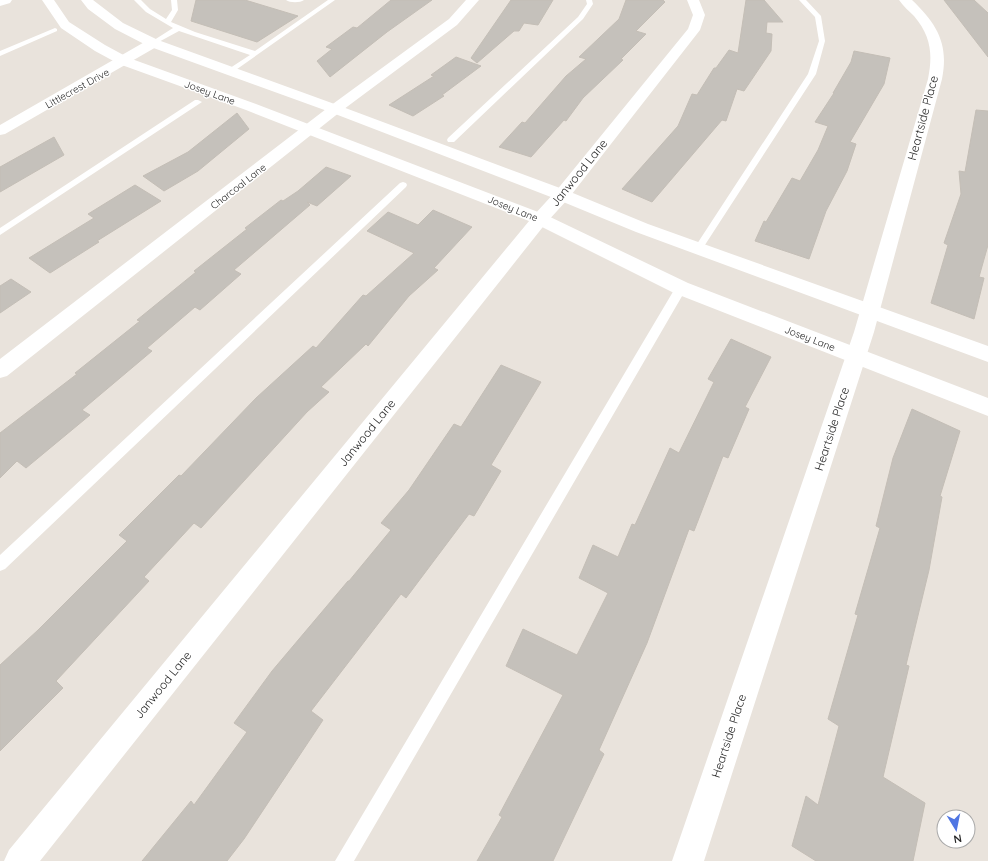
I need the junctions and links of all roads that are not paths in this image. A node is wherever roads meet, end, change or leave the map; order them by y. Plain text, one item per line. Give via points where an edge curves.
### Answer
1 (6, 0) edge
2 (48, 0) edge
3 (87, 0) edge
4 (138, 0) edge
5 (174, 0) edge
6 (289, 0) edge
7 (300, 0) edge
8 (332, 0) edge
9 (473, 0) edge
10 (589, 0) edge
11 (693, 0) edge
12 (802, 0) edge
13 (905, 0) edge
14 (0, 2) edge
15 (167, 23) junction
16 (178, 28) junction
17 (55, 30) dead end
18 (153, 43) junction
19 (0, 54) edge
20 (256, 54) junction
21 (124, 61) junction
22 (230, 72) junction
23 (198, 102) dead end
24 (335, 109) junction
25 (309, 130) junction
26 (0, 131) edge
27 (451, 140) dead end
28 (403, 185) dead end
29 (562, 195) junction
30 (540, 219) junction
31 (0, 232) edge
32 (698, 249) junction
33 (681, 288) junction
34 (870, 312) junction
35 (988, 354) edge
36 (856, 356) junction
37 (0, 370) edge
38 (988, 407) edge
39 (0, 564) edge
40 (20, 861) edge
41 (344, 861) edge
42 (688, 861) edge

1 - 14 street
2 - 21 street, Josey Lane via 65,25
3 - 18 street via 119,26
4 - 15 lane via 146,11
5 - 15 lane via 175,10
6 - 7 lane
8 - 20 lane
9 - 24 street, Charcoal Lane via 454,22
10 - 27 lane via 590,4 581,18
11 - 29 street, Janwood Lane via 699,16 694,30
12 - 32 lane via 818,16 822,41 812,74
13 - 34 street, Heartside Place via 921,16 933,34 939,59
15 - 16 lane
16 - 18 lane
16 - 20 lane
17 - 19 lane
18 - 21 street, Littlecrest Drive
18 - 22 street
20 - 22 lane
21 - 25 street, Josey Lane
21 - 26 street, Littlecrest Drive
22 - 24 street
23 - 31 lane
24 - 25 street, Charcoal Lane
24 - 29 street
25 - 30 street, Josey Lane
25 - 37 street, Charcoal Lane
28 - 39 lane
29 - 30 street, Janwood Lane
29 - 32 street
30 - 33 street, Josey Lane
30 - 40 street, Janwood Lane
32 - 34 street
33 - 36 street, Josey Lane
33 - 41 lane
34 - 35 street
34 - 36 street, Heartside Place
36 - 38 street, Josey Lane
36 - 42 street, Heartside Place

